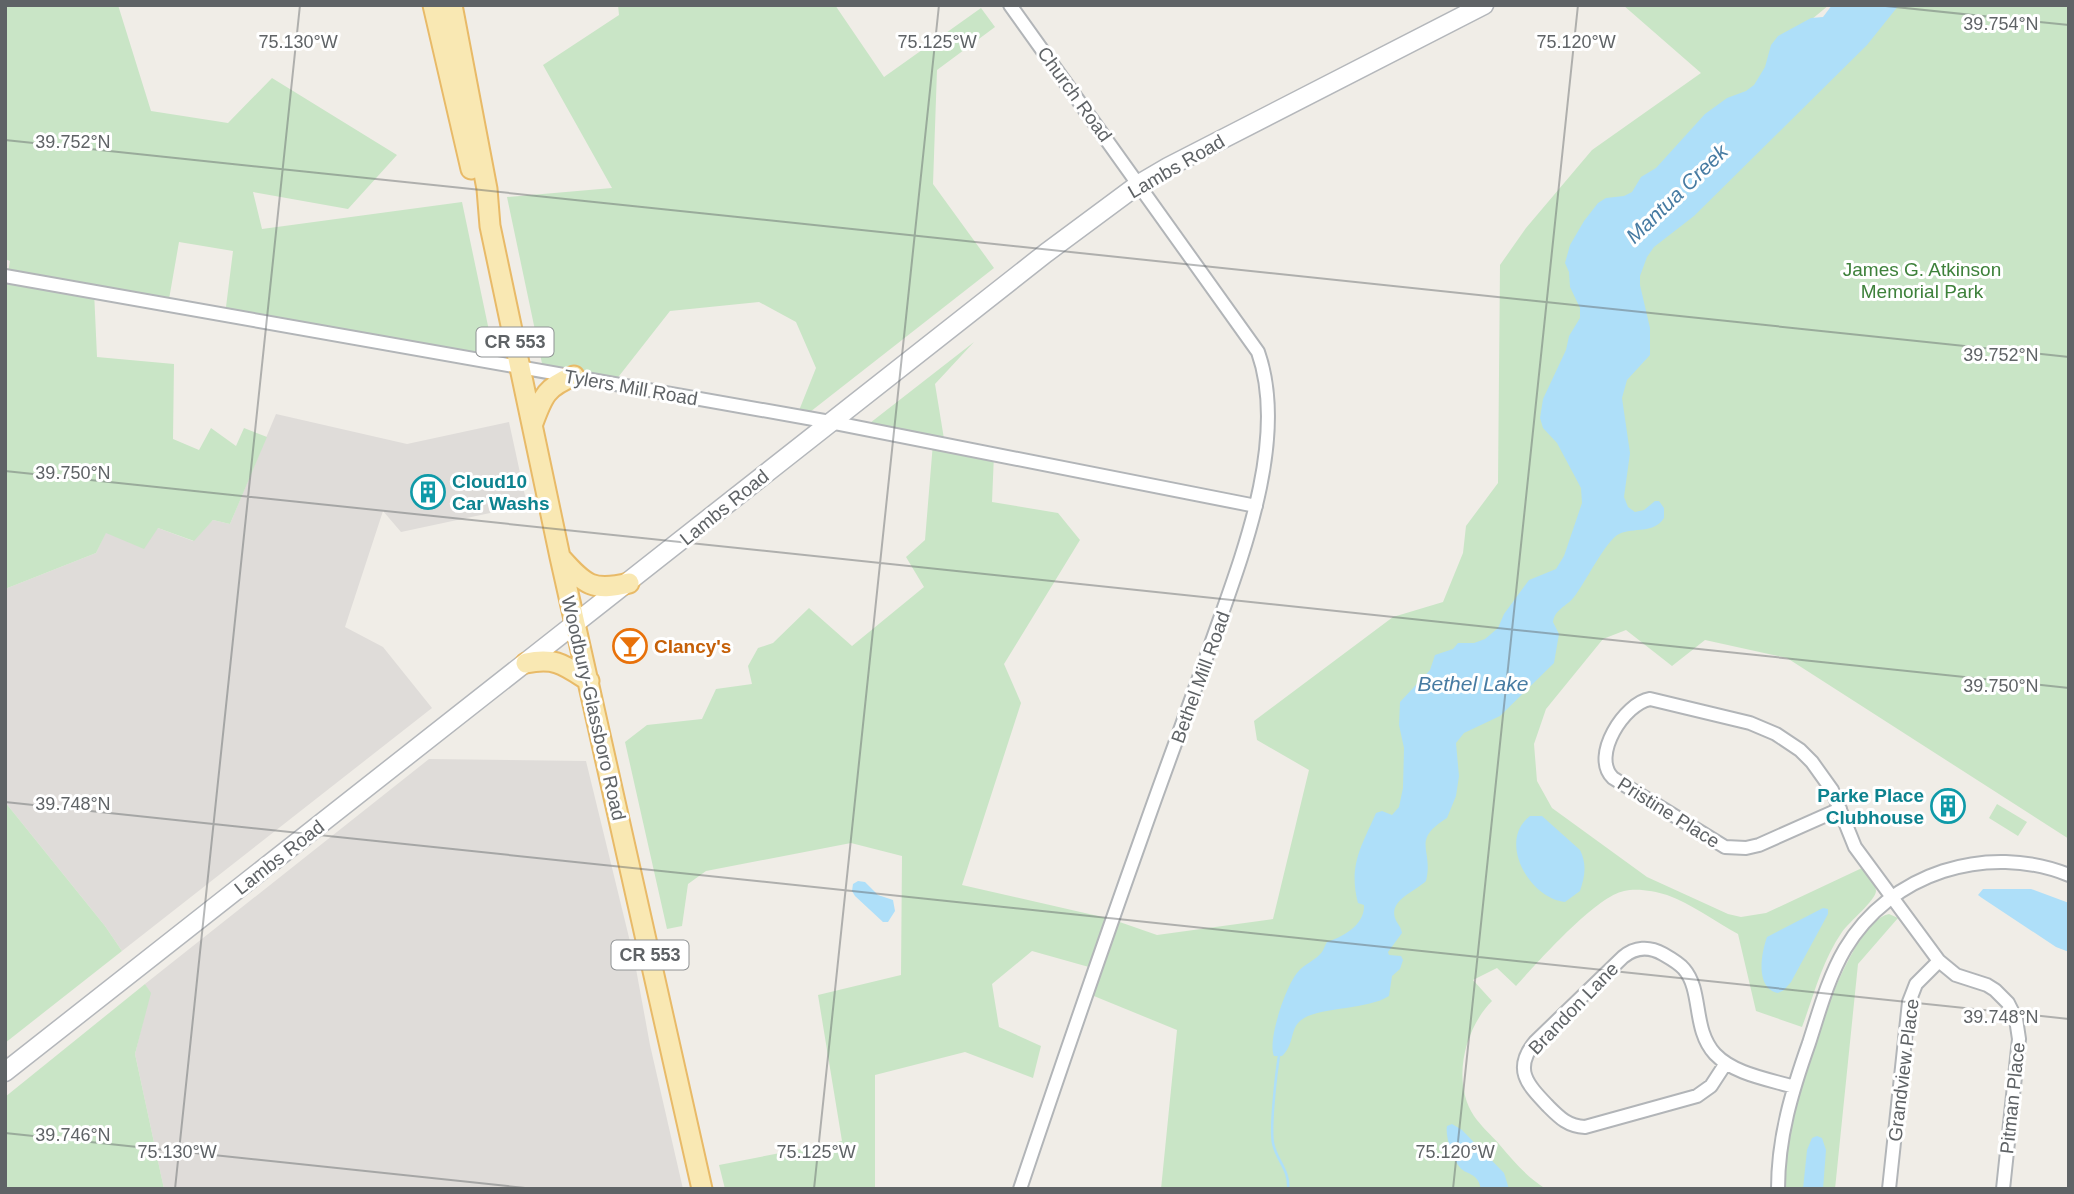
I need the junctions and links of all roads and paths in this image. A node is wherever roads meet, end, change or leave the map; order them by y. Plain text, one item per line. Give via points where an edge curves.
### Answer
1 (433, 5) edge
2 (452, 5) edge
3 (1010, 5) edge
4 (1484, 5) edge
5 (1139, 184) junction
6 (490, 226) junction
7 (5, 276) edge
8 (521, 368) junction
9 (574, 376) junction
10 (830, 422) junction
11 (532, 424) junction
12 (1256, 506) junction
13 (560, 557) junction
14 (629, 583) junction
15 (575, 624) junction
16 (526, 663) junction
17 (589, 681) junction
18 (1840, 809) junction
19 (2069, 875) edge
20 (1892, 897) junction
21 (1939, 961) junction
22 (1726, 1063) junction
23 (5, 1072) edge
24 (1794, 1087) junction
25 (702, 1189) edge
26 (1020, 1189) edge
27 (1778, 1189) edge
28 (1889, 1189) edge
29 (2003, 1189) edge

1 - 6 main road, Woodbury-Glassboro Road / CR 553 via 477,192
2 - 6 main road, Woodbury-Glassboro Road / CR 553
3 - 5 street, Church Road
4 - 5 main road, Lambs Road
5 - 10 main road, Lambs Road
5 - 12 street, Bethel Mill Road via 1258,352 1269,404
6 - 8 main road, Woodbury-Glassboro Road / CR 553
7 - 8 street, Tylers Mill Road
8 - 9 street, Tylers Mill Road
8 - 11 main road, Woodbury-Glassboro Road / CR 553
9 - 10 street, Tylers Mill Road
9 - 11 main road via 543,396
10 - 12 street, Tylers Mill Road
10 - 14 main road, Lambs Road
11 - 13 main road, Woodbury-Glassboro Road / CR 553
12 - 26 street, Bethel Mill Road via 1228,600
13 - 14 main road via 589,585 608,588
13 - 15 main road, Woodbury-Glassboro Road / CR 553
14 - 15 main road, Lambs Road
15 - 16 main road, Lambs Road
15 - 17 main road, Woodbury-Glassboro Road / CR 553
16 - 17 main road via 560,663
16 - 23 main road, Lambs Road
17 - 25 main road, Woodbury-Glassboro Road / CR 553
18 - 18 street, Pristine Place via 1753,847 1725,847 1613,778 1604,763 1605,750 1635,704 1660,700 1750,723 1782,738 1812,762
18 - 20 street, Pristine Place via 1855,847
19 - 20 street via 2029,864 1983,862 1929,876
20 - 21 street, Pitman Place
20 - 24 street via 1864,923 1839,961
21 - 28 street, Grandview Place via 1920,978 1909,1002
21 - 29 street, Pitman Place via 1956,975 1995,990 2015,1014 2019,1039
22 - 22 street, Brandon Lane via 1704,1037 1685,970 1658,951 1644,948 1623,957 1538,1039 1527,1052 1524,1074 1559,1118 1585,1127 1697,1096
22 - 24 street
24 - 27 street via 1781,1137

